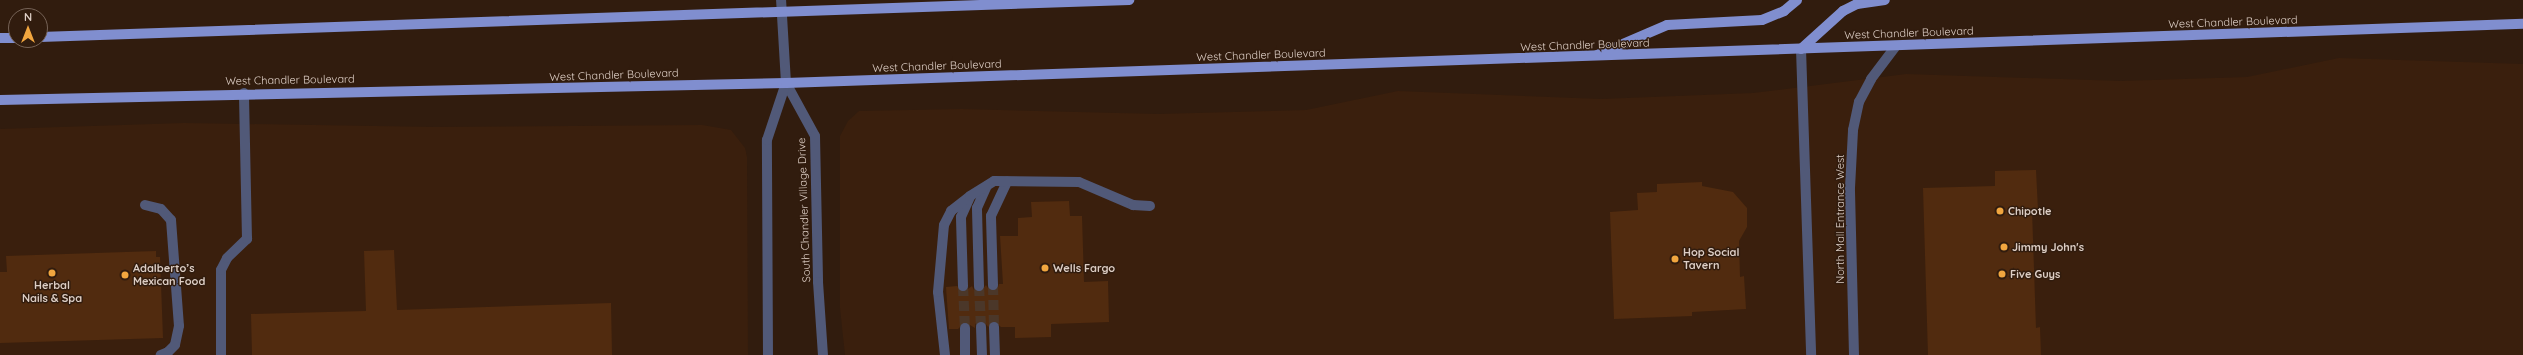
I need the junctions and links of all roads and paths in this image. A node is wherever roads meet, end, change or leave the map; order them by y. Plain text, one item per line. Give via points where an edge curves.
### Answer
1 (781, 0) edge
2 (1129, 0) edge
3 (1797, 0) edge
4 (1885, 0) edge
5 (783, 11) junction
6 (2523, 24) edge
7 (48, 37) edge
8 (1896, 46) junction
9 (1801, 49) junction
10 (1591, 57) junction
11 (786, 83) junction
12 (244, 93) junction
13 (0, 100) edge
14 (1007, 181) junction
15 (987, 186) junction
16 (970, 196) junction
17 (146, 205) dead end
18 (1150, 206) dead end
19 (993, 285) tunnel mouth
20 (963, 286) tunnel mouth
21 (979, 286) tunnel mouth
22 (981, 327) tunnel mouth
23 (994, 327) tunnel mouth
24 (964, 328) tunnel mouth
25 (161, 355) edge
26 (221, 355) edge
27 (768, 355) edge
28 (823, 355) edge
29 (945, 355) edge
30 (964, 355) edge
31 (982, 355) edge
32 (996, 355) edge
33 (1811, 355) edge
34 (1854, 355) edge

1 - 5 street
2 - 5 main road
3 - 10 main road via 1784,11 1762,20 1667,25
4 - 9 main road via 1857,4 1843,11
5 - 7 main road
5 - 11 street
6 - 8 main road, West Chandler Boulevard
8 - 9 main road, West Chandler Boulevard
8 - 34 street, North Mall Entrance West via 1870,79 1859,102 1854,130 1850,188
9 - 10 main road, West Chandler Boulevard
9 - 33 street
10 - 11 main road, West Chandler Boulevard
11 - 12 main road, West Chandler Boulevard via 495,91
11 - 27 street via 767,140
11 - 28 street, South Chandler Village Drive via 815,136 818,282
12 - 13 main road, West Chandler Boulevard
12 - 26 street via 247,239 227,258 221,270
14 - 15 street via 994,181
14 - 18 street via 1079,182 1133,204
14 - 19 street via 991,216
15 - 16 street
15 - 21 street via 977,208
16 - 20 street via 961,217
16 - 29 street via 951,212 944,225 938,292
17 - 25 street via 161,209 171,220 179,326 175,345
22 - 31 street
23 - 32 street
24 - 30 street

